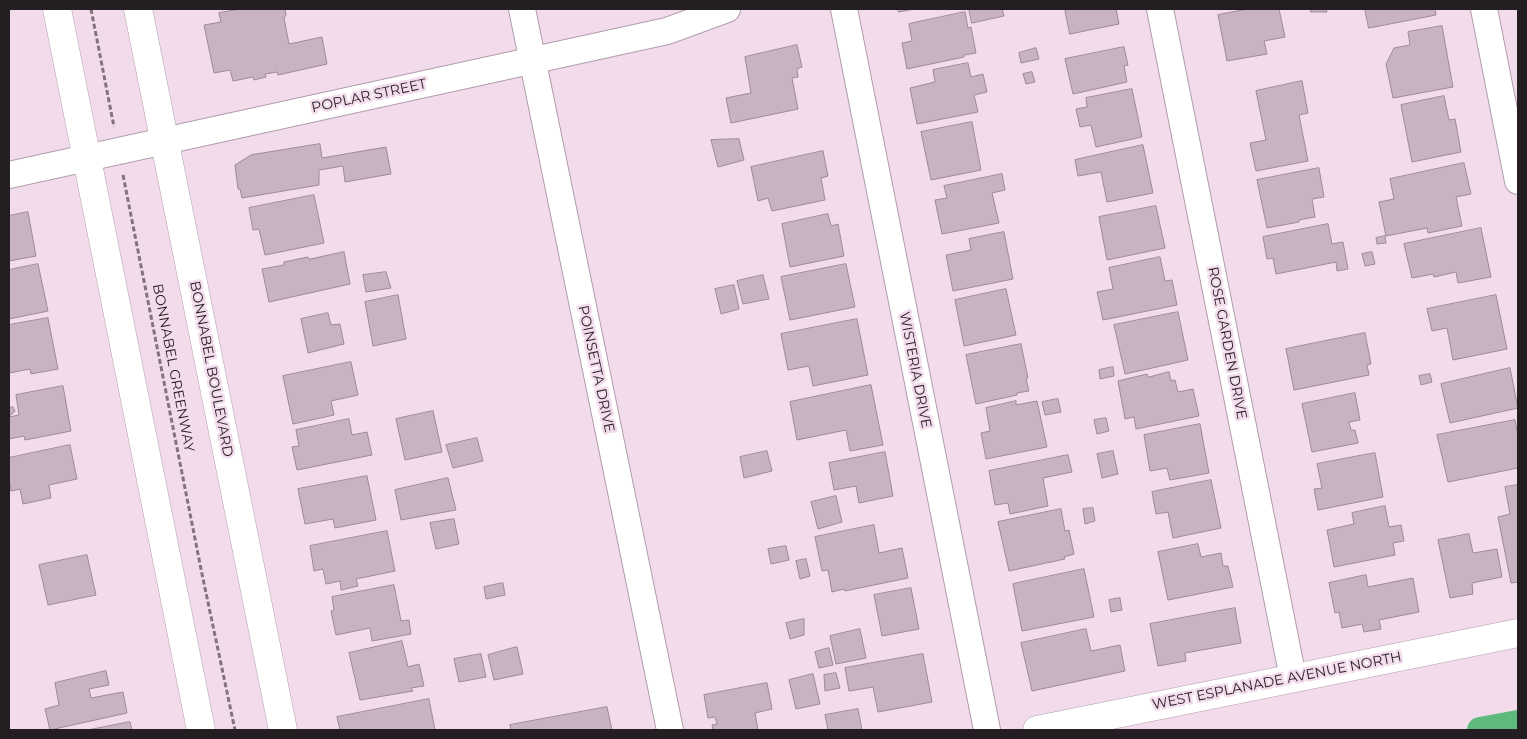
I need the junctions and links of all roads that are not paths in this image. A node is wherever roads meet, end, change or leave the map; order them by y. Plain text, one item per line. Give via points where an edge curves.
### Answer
1 (57, 9) edge
2 (138, 9) edge
3 (522, 9) edge
4 (728, 9) edge
5 (844, 9) edge
6 (1160, 9) edge
7 (1484, 9) edge
8 (533, 60) junction
9 (165, 142) junction
10 (87, 158) junction
11 (9, 175) edge
12 (1518, 181) edge
13 (1518, 632) edge
14 (1293, 678) junction
15 (202, 730) edge
16 (283, 730) edge
17 (670, 730) edge
18 (987, 730) edge
19 (1037, 730) edge

1 - 10 street
2 - 9 street, BONNABEL BOULEVARD
3 - 8 street, POINSETTA DRIVE
4 - 8 street, POPLAR STREET via 667,31
5 - 18 street, WISTERIA DRIVE
6 - 14 street, ROSE GARDEN DRIVE
7 - 12 street
8 - 9 street, POPLAR STREET
8 - 17 street, POINSETTA DRIVE
9 - 10 street, POPLAR STREET
9 - 16 street, BONNABEL BOULEVARD
10 - 11 street, POPLAR STREET
10 - 15 street
13 - 14 street, WEST ESPLANADE AVENUE NORTH
14 - 19 street, WEST ESPLANADE AVENUE NORTH

